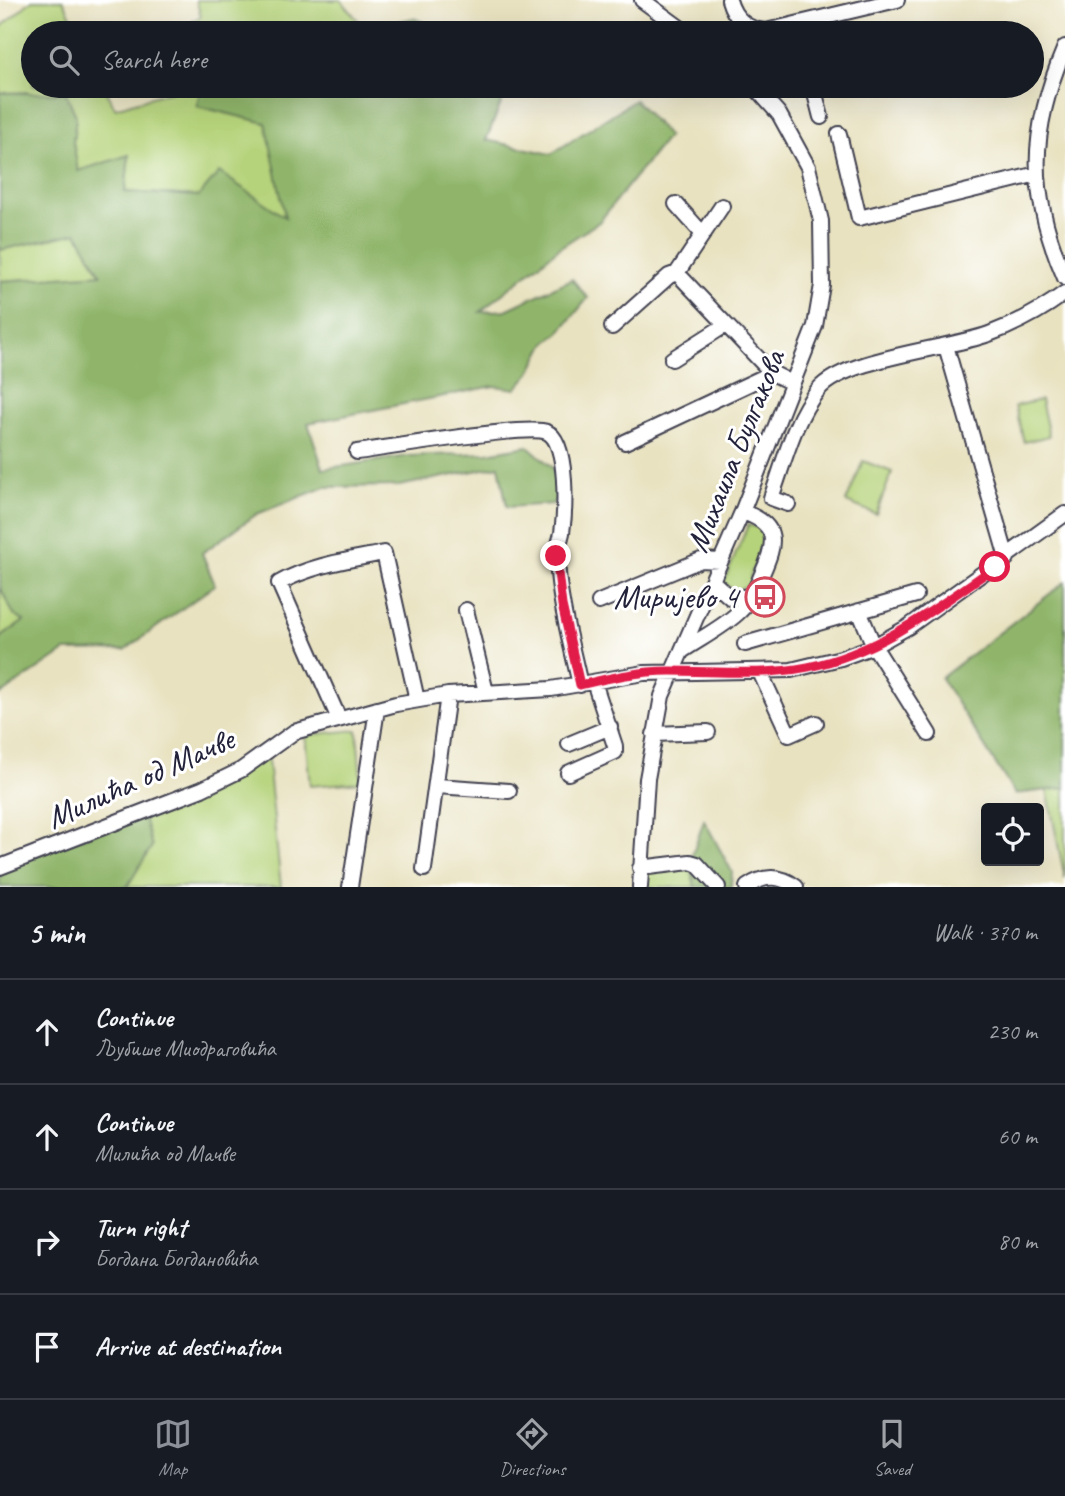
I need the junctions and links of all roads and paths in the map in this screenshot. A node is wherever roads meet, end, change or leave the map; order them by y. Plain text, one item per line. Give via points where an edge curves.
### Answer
1 (642, 0) edge
2 (729, 0) edge
3 (897, 0) edge
4 (671, 21) edge
5 (741, 21) edge
6 (825, 21) edge
7 (1064, 50) edge
8 (765, 98) edge
9 (816, 98) edge
10 (821, 117) dead end
11 (839, 134) dead end
12 (1037, 174) junction
13 (676, 204) dead end
14 (722, 206) dead end
15 (702, 233) junction
16 (677, 273) junction
17 (1065, 278) edge
18 (1065, 293) edge
19 (724, 326) junction
20 (612, 327) dead end
21 (946, 346) junction
22 (672, 359) dead end
23 (772, 373) junction
24 (792, 383) junction
25 (625, 442) dead end
26 (357, 452) dead end
27 (788, 504) dead end
28 (742, 512) junction
29 (1065, 514) edge
30 (1007, 558) junction
31 (720, 561) junction
32 (712, 581) junction
33 (916, 595) dead end
34 (752, 596) junction
35 (599, 602) dead end
36 (466, 610) dead end
37 (859, 611) junction
38 (745, 644) dead end
39 (874, 646) junction
40 (681, 652) junction
41 (672, 671) junction
42 (760, 672) junction
43 (587, 683) junction
44 (486, 692) junction
45 (448, 695) junction
46 (416, 700) junction
47 (377, 709) junction
48 (338, 719) junction
49 (816, 723) dead end
50 (610, 727) junction
51 (708, 732) dead end
52 (654, 734) junction
53 (929, 734) dead end
54 (569, 744) dead end
55 (568, 772) dead end
56 (436, 786) junction
57 (509, 791) dead end
58 (0, 867) edge
59 (640, 868) junction
60 (424, 869) dead end
61 (350, 887) edge
62 (639, 887) edge
63 (718, 887) edge
64 (747, 887) edge
65 (796, 887) edge

1 - 4 street
2 - 5 street
3 - 6 street
7 - 12 street via 1042,117
8 - 24 street, Михаила Булгакова via 779,114 808,167 821,221 824,258 816,326
9 - 10 street
11 - 12 street via 859,218
12 - 17 street via 1041,213
13 - 15 street
14 - 15 street
15 - 16 street
16 - 19 street
16 - 20 street
18 - 21 street via 989,334
19 - 22 street
19 - 23 street
21 - 27 street via 858,367 822,385 802,418 771,498
21 - 30 street
23 - 24 street
23 - 25 street
24 - 28 street, Михаила Булгакова
26 - 43 street via 510,432 546,432 554,438 565,494 556,556 562,605
28 - 31 street, Михаила Булгакова
28 - 34 street via 762,521 773,537 770,557
29 - 30 street, Милића од Мачве
30 - 39 street, Милића од Мачве via 929,614
31 - 32 street, Михаила Булгакова
31 - 35 street via 701,560
32 - 34 street via 731,598
32 - 40 street, Михаила Булгакова
33 - 37 street
34 - 40 street via 740,612
36 - 44 street
37 - 38 street
37 - 39 street
39 - 42 street, Милића од Мачве via 809,667
39 - 53 street
40 - 41 street, Михаила Булгакова
41 - 42 street, Милића од Мачве
41 - 43 street, Милића од Мачве
41 - 52 street, Михаила Булгакова
42 - 49 street via 789,735
43 - 44 street, Милића од Мачве via 551,690
43 - 50 street
44 - 45 street, Милића од Мачве
45 - 46 street, Милића од Мачве
45 - 56 street
46 - 47 street, Милића од Мачве
46 - 48 street via 384,553 307,570 279,583
47 - 48 street, Милића од Мачве
47 - 61 street
48 - 58 street, Милића од Мачве via 294,732 241,770 193,793
50 - 54 street
50 - 55 street via 615,752
51 - 52 street
52 - 59 street, Михаила Булгакова
56 - 57 street
56 - 60 street
59 - 62 street, Михаила Булгакова
59 - 63 street via 690,862
64 - 65 street via 758,878 774,878

